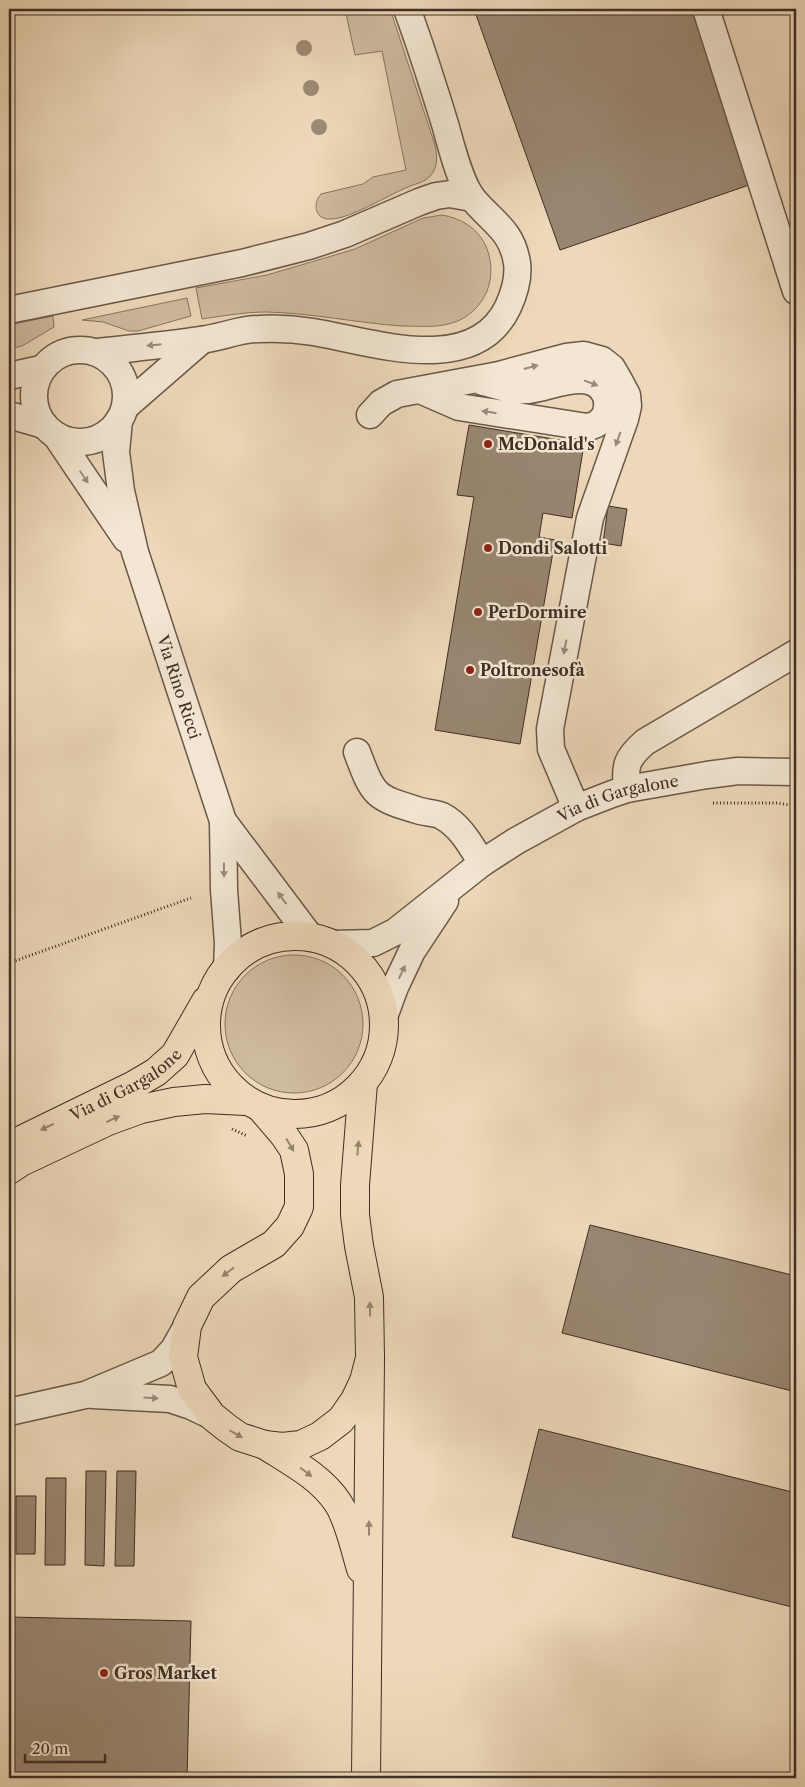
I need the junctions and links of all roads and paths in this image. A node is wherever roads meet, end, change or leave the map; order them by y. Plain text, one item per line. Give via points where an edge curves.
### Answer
1 (407, 9) edge
2 (706, 9) edge
3 (472, 198) junction
4 (796, 291) edge
5 (9, 310) edge
6 (202, 340) junction
7 (98, 352) junction
8 (41, 369) junction
9 (9, 376) edge
10 (475, 380) junction
11 (420, 390) junction
12 (122, 414) junction
13 (9, 415) edge
14 (370, 415) dead end
15 (50, 431) junction
16 (135, 552) junction
17 (796, 653) edge
18 (357, 752) dead end
19 (796, 772) edge
20 (628, 789) junction
21 (705, 804) dead end
22 (796, 806) edge
23 (576, 808) junction
24 (223, 821) junction
25 (482, 863) junction
26 (458, 882) junction
27 (191, 898) dead end
28 (322, 941) junction
29 (9, 964) edge
30 (220, 979) junction
31 (384, 1017) junction
32 (363, 1083) junction
33 (253, 1104) junction
34 (226, 1126) dead end
35 (250, 1137) dead end
36 (12, 1156) edge
37 (187, 1326) junction
38 (370, 1358) junction
39 (85, 1395) junction
40 (9, 1412) edge
41 (212, 1416) junction
42 (265, 1445) junction
43 (369, 1594) junction
44 (366, 1778) edge

1 - 3 street via 460,173
2 - 4 street
3 - 5 street via 450,194 436,196 309,246 242,263
3 - 6 street via 510,240 518,274 512,299 503,316 491,330 473,342 418,350 313,332 256,328
6 -> 7 street
6 - 12 street
7 - 8 street via 83,349 67,351 52,358
7 - 12 street via 111,361 124,382 126,395
8 - 9 street
8 - 15 street via 33,398 36,412
10 - 11 street
10 -> 11 street via 526,391 588,381 602,388 608,406 601,420 587,427 458,407
10 -> 23 street via 584,355 602,360 612,368 627,395 625,420 590,518 550,730 551,749
11 - 14 street via 397,394 381,402
12 - 15 street via 110,431 84,442 70,441
12 - 16 street, Via Rino Ricci via 116,452
13 - 15 street
15 -> 16 street, Via Rino Ricci
16 - 24 street, Via Rino Ricci
17 - 20 street via 645,742 627,764
18 - 25 street via 368,781 378,796 441,815 460,831
19 - 20 street, Via di Gargalone via 707,775
20 - 23 street, Via di Gargalone
21 - 22 path via 777,803
23 - 25 street, Via di Gargalone
28 -> 24 street, Via Rino Ricci
24 -> 30 street, Via Rino Ricci via 228,942
25 - 26 street, Via di Gargalone
26 - 28 street, Via di Gargalone via 395,932 373,943
31 -> 26 street, Via di Gargalone via 412,951
27 - 29 path
28 - 30 main road via 283,937 266,941 234,960
28 - 31 main road via 346,951 368,973 382,1001
30 - 33 main road via 208,1005 206,1036 210,1052 225,1081
30 -> 36 main road, Via di Gargalone via 175,1055 156,1072
31 - 32 main road via 383,1040 376,1063
32 - 33 main road via 345,1099 318,1112 289,1115
38 -> 32 main road via 369,1298 355,1215
36 -> 33 main road, Via di Gargalone via 141,1109 205,1098
33 -> 37 main road via 284,1135 294,1150 299,1174 299,1207 290,1226 274,1244 231,1269 201,1297
34 - 35 path
37 - 39 street via 174,1349 161,1363
37 - 41 main road via 183,1357 187,1374 192,1389
38 - 42 main road via 364,1381 341,1420 301,1445
43 -> 38 main road
39 - 40 street
39 -> 41 street via 170,1399
41 -> 42 main road via 240,1437
42 -> 43 main road via 306,1471 338,1503
43 - 44 main road

